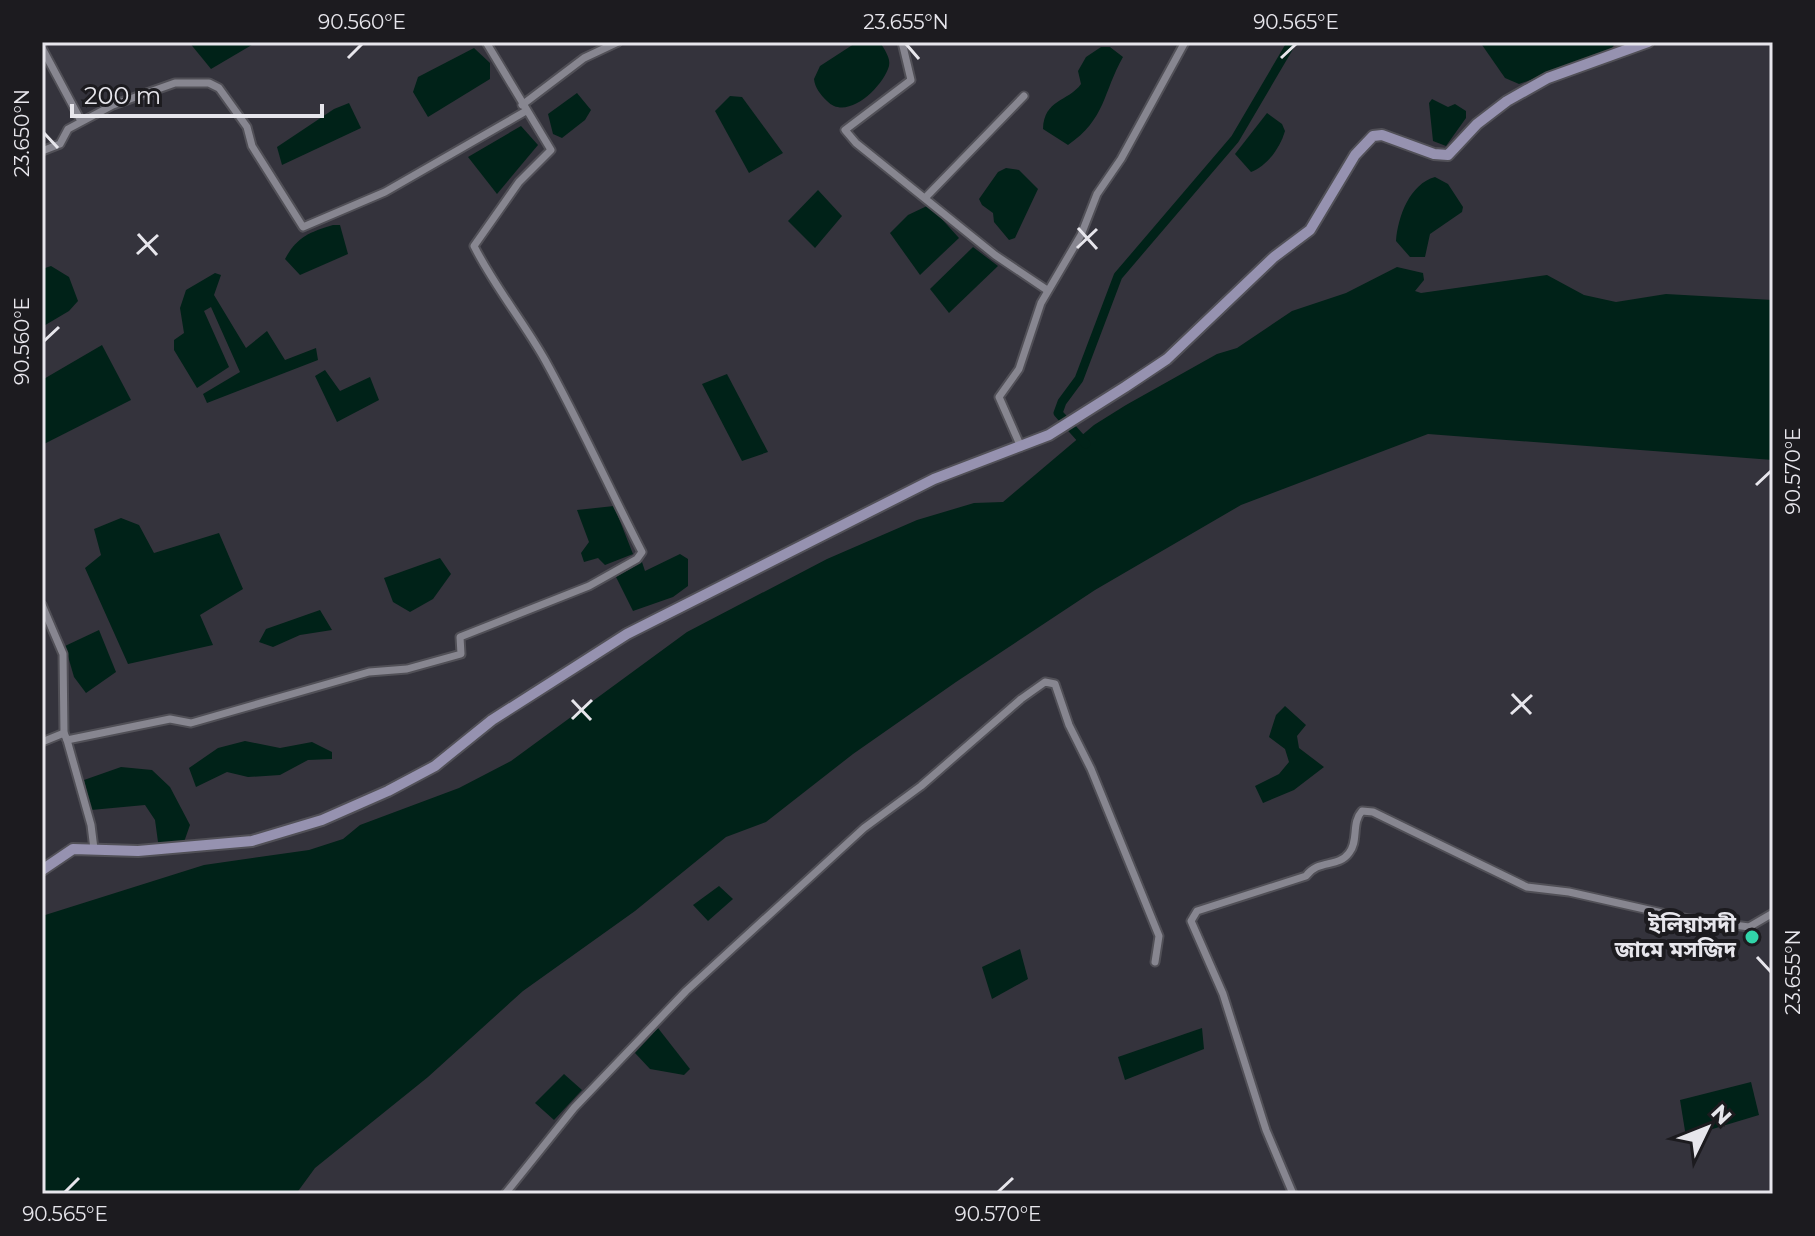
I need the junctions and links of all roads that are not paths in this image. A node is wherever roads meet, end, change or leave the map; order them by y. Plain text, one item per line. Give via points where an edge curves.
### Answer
1 (486, 42) edge
2 (618, 42) edge
3 (902, 42) edge
4 (1185, 42) edge
5 (1648, 42) edge
6 (42, 48) edge
7 (1618, 48) edge
8 (1024, 96) dead end
9 (524, 108) junction
10 (81, 121) junction
11 (42, 151) edge
12 (926, 197) junction
13 (1047, 290) junction
14 (1021, 447) junction
15 (42, 605) edge
16 (66, 737) junction
17 (42, 742) edge
18 (94, 849) junction
19 (42, 870) edge
20 (1773, 913) edge
21 (1155, 962) dead end
22 (505, 1194) edge
23 (1293, 1194) edge

1 - 9 street
2 - 9 street via 584,58
3 - 12 street via 911,80 845,130
4 - 13 street
5 - 7 main road
6 - 10 street
7 - 14 main road via 1507,101 1448,155 1373,136 1355,155 1310,230 1274,257 1167,359 1079,417
8 - 12 street
9 - 10 street via 385,192 303,227 252,146 247,127 219,88 209,83 175,83
9 - 16 street via 551,150 519,182 474,246 543,356 604,470 642,552 637,559 589,586 460,637 461,654 407,669 369,672 191,723 170,719
10 - 11 street via 68,129 60,144
12 - 13 street
13 - 14 street via 1019,369 999,397
14 - 18 main road via 934,479 627,634 492,720 435,766 362,803 252,841 138,851
15 - 16 street via 63,654
16 - 17 street
16 - 18 street
18 - 19 main road via 73,849
20 - 23 street via 1749,927 1527,887 1362,811 1356,817 1352,849 1341,860 1317,864 1306,876 1197,911 1191,921 1223,994 1266,1130
21 - 22 street via 1159,936 1136,875 1055,684 1045,682 864,828 686,991 574,1108

